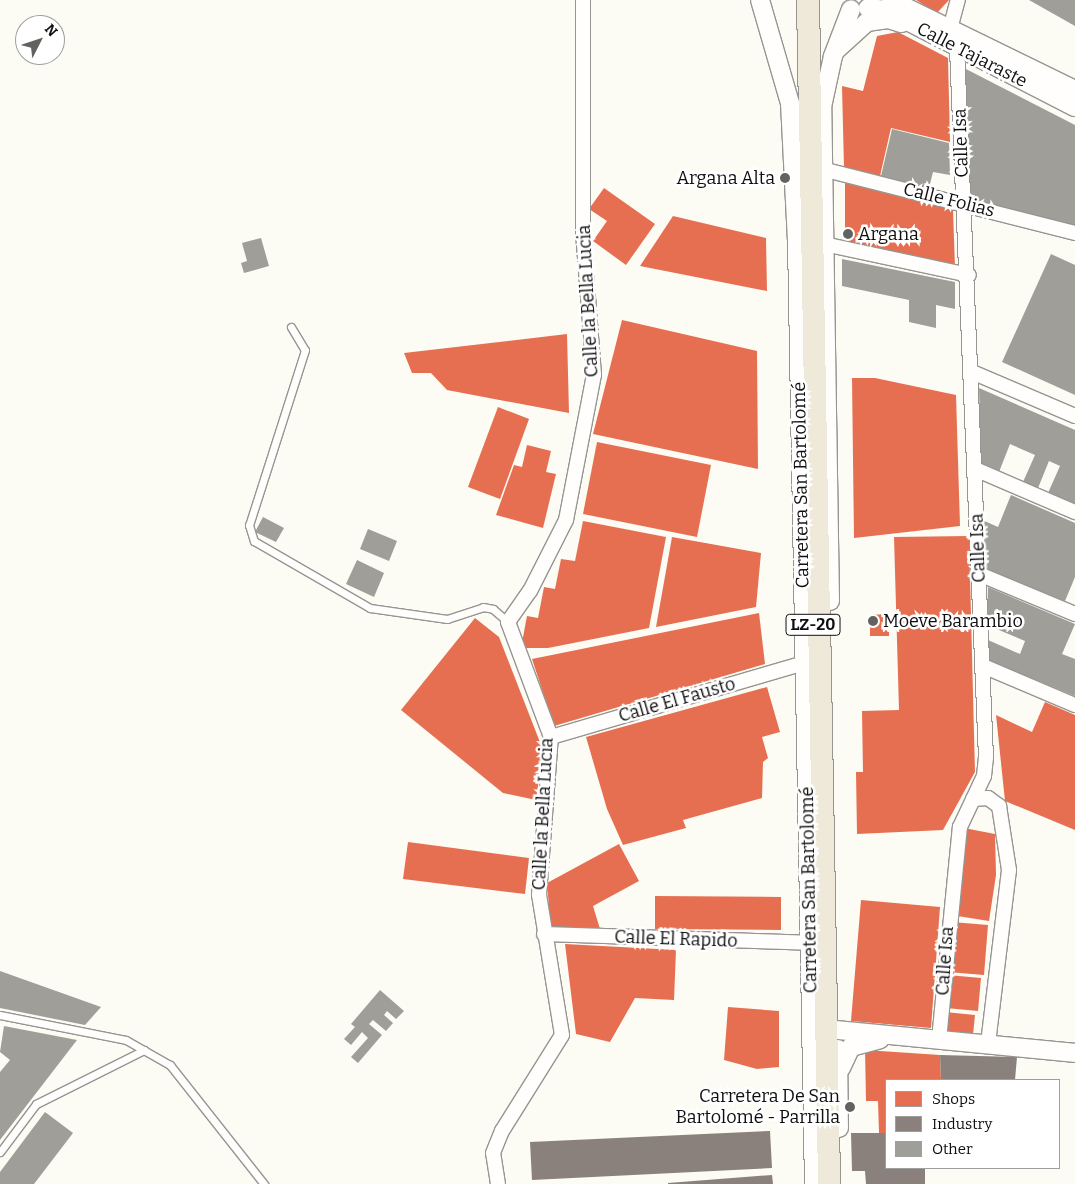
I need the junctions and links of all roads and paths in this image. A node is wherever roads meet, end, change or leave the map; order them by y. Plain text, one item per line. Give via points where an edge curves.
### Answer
1 (582, 0) edge
2 (760, 0) edge
3 (802, 0) edge
4 (808, 0) edge
5 (891, 0) edge
6 (906, 0) edge
7 (958, 0) edge
8 (853, 3) edge
9 (926, 25) junction
10 (950, 29) junction
11 (957, 48) junction
12 (833, 56) junction
13 (1075, 90) edge
14 (1075, 107) edge
15 (822, 169) junction
16 (964, 204) junction
17 (1075, 233) edge
18 (824, 244) junction
19 (969, 275) junction
20 (291, 327) dead end
21 (972, 372) junction
22 (1075, 416) edge
23 (975, 469) junction
24 (1075, 512) edge
25 (979, 574) junction
26 (1075, 614) edge
27 (820, 618) junction
28 (508, 622) junction
29 (804, 663) junction
30 (983, 666) junction
31 (829, 699) junction
32 (1075, 705) edge
33 (551, 737) junction
34 (823, 796) junction
35 (973, 799) junction
36 (544, 934) junction
37 (808, 943) junction
38 (0, 1015) edge
39 (837, 1030) junction
40 (889, 1037) junction
41 (939, 1040) junction
42 (988, 1044) junction
43 (144, 1050) junction
44 (1075, 1053) edge
45 (839, 1086) junction
46 (0, 1152) edge
47 (264, 1184) edge
48 (498, 1184) edge
49 (814, 1184) edge
50 (823, 1184) edge
51 (829, 1184) edge
52 (840, 1184) edge

1 - 28 street, Calle la Bella Lucia via 583,231 594,376 566,520 530,591
2 - 29 street, Carretera San Bartolomé via 790,103 797,240
3 - 50 main road, Carretera San Bartolomé / LZ-20
4 - 27 main road, Carretera San Bartolomé / LZ-20
5 - 9 street, Calle Tajaraste
6 - 9 street
7 - 10 street
8 - 9 street, Calle Tajaraste via 886,10
8 - 12 street, Carretera San Bartolomé
9 - 10 street, Calle Tajaraste
9 - 11 street, Calle Tajaraste
9 - 12 street via 888,19 867,22
10 - 13 street, Calle Tajaraste
11 - 14 street, Calle Tajaraste
11 - 16 street, Calle Isa
12 - 15 street, Carretera San Bartolomé via 822,107
15 - 16 street, Calle Folias
15 - 18 street, Carretera San Bartolomé
16 - 17 street, Calle Folias
16 - 19 street, Calle Isa
18 - 19 street
18 - 31 street, Carretera San Bartolomé
19 - 21 street, Calle Isa
20 - 28 lane via 306,350 250,525 254,541 370,608 447,619 483,607 493,609
21 - 22 street
21 - 23 street, Calle Isa
23 - 24 street
23 - 25 street, Calle Isa
25 - 26 street
25 - 30 street, Calle Isa
27 - 31 main road
27 - 34 main road, Carretera San Bartolomé / LZ-20
28 - 33 street, Calle la Bella Lucia
29 - 33 street, Calle El Fausto
29 - 37 street, Carretera San Bartolomé
30 - 32 street
30 - 35 street, Calle Isa via 984,776
31 - 34 main road
31 - 39 street, Carretera San Bartolomé
33 - 36 street, Calle la Bella Lucia via 539,896
34 - 51 main road, Carretera San Bartolomé / LZ-20
35 - 41 street, Calle Isa via 960,827 954,864
35 - 42 street via 988,798 1000,806 1009,870
36 - 37 street, Calle El Rapido
36 - 48 street, Calle la Bella Lucia via 562,1035 502,1131 493,1153
37 - 49 street, Carretera San Bartolomé
38 - 43 lane via 126,1040
39 - 40 street
39 - 45 street, Carretera San Bartolomé
40 - 41 street
40 - 45 street via 851,1047 844,1054
41 - 42 street
42 - 44 street
43 - 46 lane via 36,1104
43 - 47 lane via 170,1065
45 - 52 street, Carretera San Bartolomé

